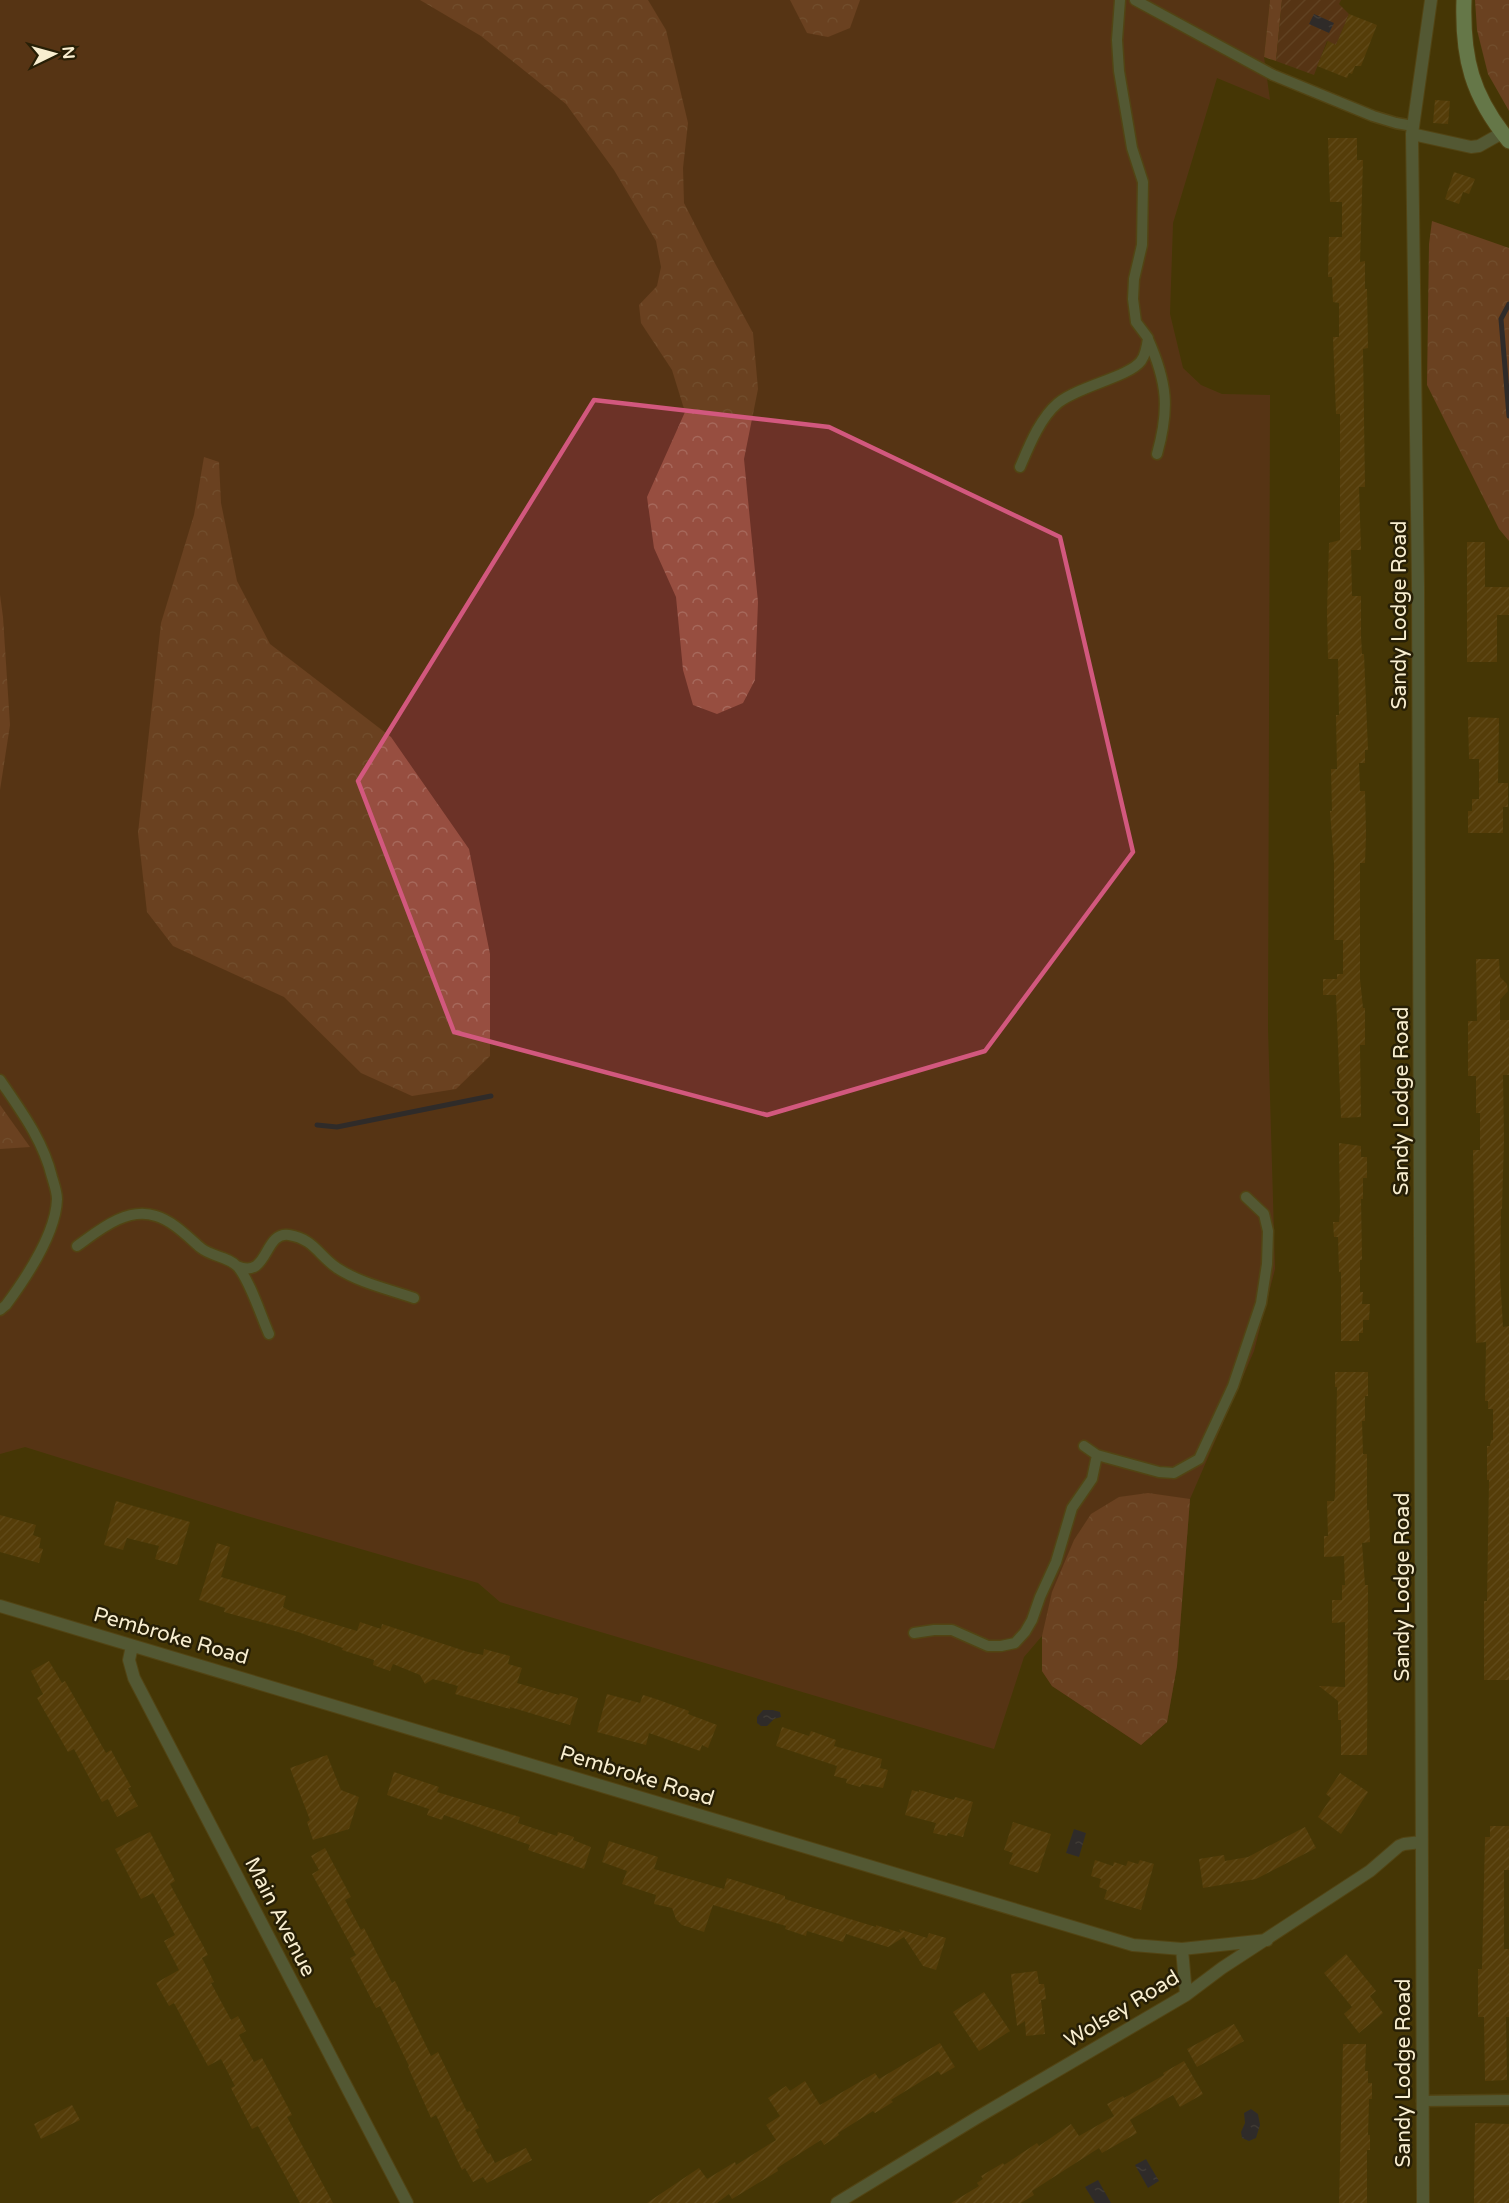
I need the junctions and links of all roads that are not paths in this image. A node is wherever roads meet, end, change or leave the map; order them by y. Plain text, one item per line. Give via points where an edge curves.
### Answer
1 (1120, 0) edge
2 (1135, 0) edge
3 (1431, 0) edge
4 (1464, 0) edge
5 (1413, 130) junction
6 (1506, 137) edge
7 (1148, 338) junction
8 (1156, 454) dead end
9 (1020, 467) dead end
10 (0, 1080) edge
11 (1246, 1197) dead end
12 (76, 1246) dead end
13 (237, 1266) junction
14 (414, 1298) dead end
15 (0, 1310) edge
16 (269, 1334) dead end
17 (1084, 1446) dead end
18 (1097, 1455) junction
19 (0, 1606) edge
20 (914, 1633) dead end
21 (132, 1646) junction
22 (1421, 1842) junction
23 (1267, 1940) junction
24 (1182, 1949) junction
25 (1186, 1995) junction
26 (1509, 2100) edge
27 (1422, 2101) junction
28 (406, 2203) edge
29 (837, 2203) edge
30 (1423, 2203) edge

1 - 7 lane via 1119,71 1132,148 1143,182 1142,245 1133,299 1136,322
2 - 5 lane via 1273,75
3 - 5 street, Sandy Lodge Road
4 - 6 main road via 1469,70 1482,102
5 - 6 street via 1471,147
5 - 22 street, Sandy Lodge Road
7 - 8 lane via 1160,365 1165,392
7 - 9 lane via 1141,362 1056,404
10 - 15 lane via 37,1135 57,1196 56,1214 34,1265
11 - 18 lane via 1264,1214 1268,1232 1261,1303 1233,1386 1198,1459 1174,1473
12 - 13 lane via 114,1221 134,1215 156,1216 209,1254
13 - 14 lane via 253,1268 274,1238 287,1234 316,1246 336,1267 351,1275
13 - 16 lane
17 - 18 lane
18 - 20 lane via 1092,1479 1072,1508 1056,1563 1032,1620 1015,1643 988,1646 952,1630
19 - 21 street, Pembroke Road
21 - 24 street, Pembroke Road via 1132,1945
21 - 28 street, Main Avenue via 129,1660 134,1678
22 - 23 street, Wolsey Road via 1399,1846 1370,1871
22 - 27 street, Sandy Lodge Road
23 - 24 street, Pembroke Road
23 - 25 street, Wolsey Road
24 - 25 street
25 - 29 street, Wolsey Road
26 - 27 lane
27 - 30 street, Sandy Lodge Road

